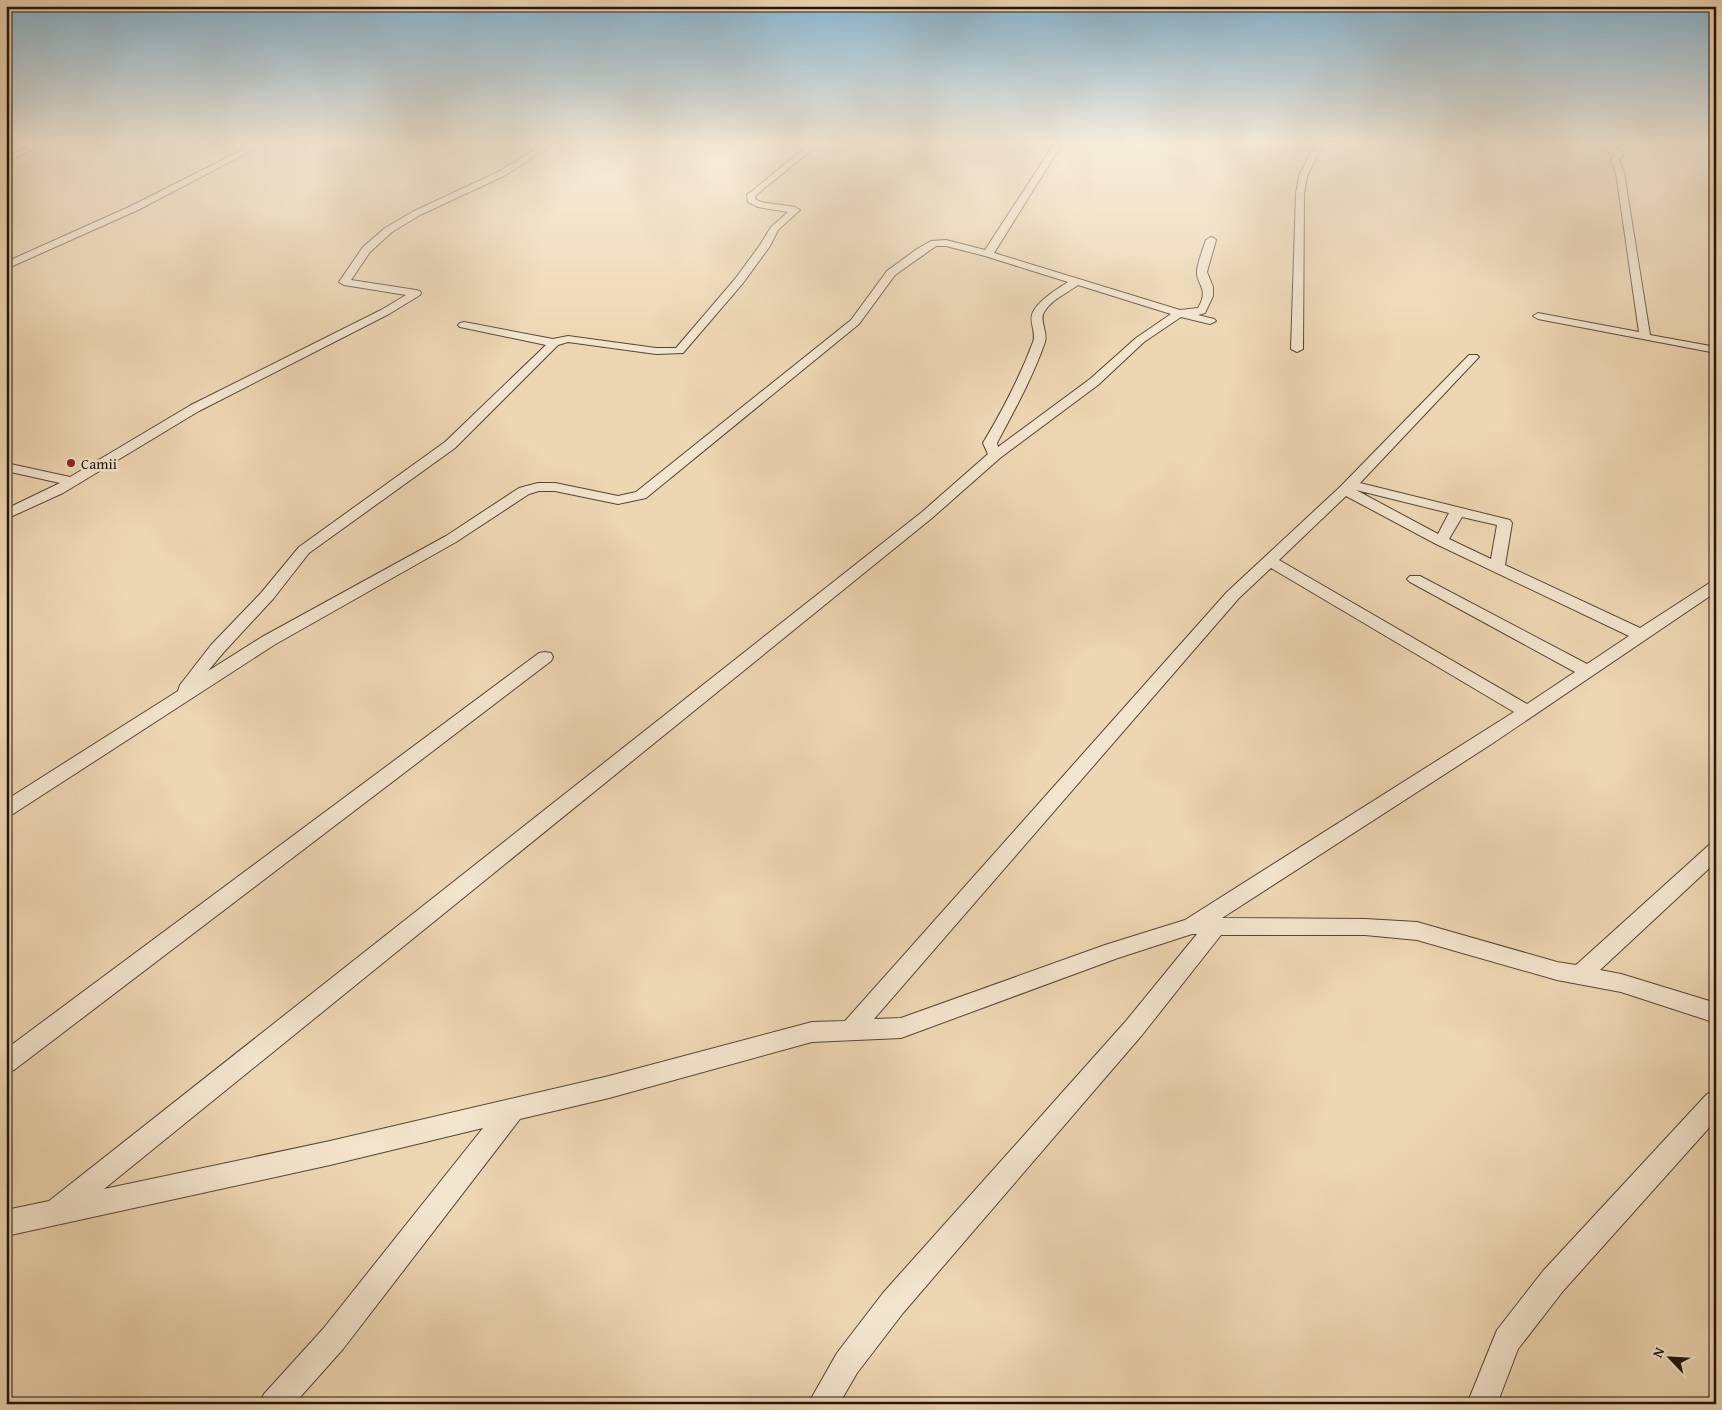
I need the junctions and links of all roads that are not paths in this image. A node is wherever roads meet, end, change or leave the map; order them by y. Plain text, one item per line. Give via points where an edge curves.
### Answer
1 (133, 210) edge
2 (427, 210) edge
3 (794, 210) edge
4 (1016, 210) edge
5 (1300, 210) edge
6 (1626, 210) edge
7 (1211, 240) dead end
8 (988, 254) junction
9 (6, 266) edge
10 (1074, 282) junction
11 (1179, 313) junction
12 (1538, 316) dead end
13 (1210, 320) dead end
14 (464, 325) dead end
15 (1645, 337) junction
16 (554, 344) junction
17 (1297, 349) dead end
18 (1716, 350) edge
19 (1473, 356) dead end
20 (995, 455) junction
21 (6, 467) edge
22 (71, 482) junction
23 (1349, 487) junction
24 (1458, 511) junction
25 (6, 516) edge
26 (1441, 541) junction
27 (1270, 561) junction
28 (1497, 568) junction
29 (1414, 579) dead end
30 (1716, 585) edge
31 (1641, 635) junction
32 (545, 657) dead end
33 (1588, 671) junction
34 (179, 699) junction
35 (1527, 712) junction
36 (6, 809) edge
37 (1716, 850) edge
38 (1204, 926) junction
39 (1580, 975) junction
40 (1716, 1012) edge
41 (852, 1030) junction
42 (6, 1063) edge
43 (1716, 1102) edge
44 (512, 1110) junction
45 (55, 1213) junction
46 (6, 1223) edge
47 (274, 1404) edge
48 (824, 1404) edge
49 (1482, 1404) edge

1 - 9 street
2 - 22 street via 385,233 360,256 344,282 416,293 413,296 195,408
3 - 16 street via 774,229 739,281 678,351 568,339
4 - 8 street
5 - 17 street
6 - 15 street
7 - 11 street via 1202,272 1210,289 1206,304 1201,311
8 - 10 street
8 - 34 street via 946,243 934,243 920,251 892,273 855,322 641,495 618,500 555,488 538,487 524,491 451,539 268,641
10 - 11 street
10 - 20 street via 1037,314 1042,332 1040,340 1010,409 990,443
11 - 13 street
11 - 20 street via 1140,340 1094,382
12 - 15 street
14 - 16 street
15 - 18 street
16 - 34 street via 450,445 304,550 267,596 217,649
19 - 23 street
20 - 45 street via 927,515
21 - 22 street
22 - 25 street
23 - 24 street
23 - 26 street
23 - 27 street
24 - 26 street
24 - 28 street via 1506,523
26 - 28 street
27 - 35 street
27 - 41 street via 1233,595
28 - 31 street
29 - 33 street
30 - 31 street
31 - 33 street
32 - 42 street
33 - 35 street
34 - 36 street
35 - 38 street
37 - 39 street
38 - 39 street via 1365,927 1417,931
38 - 41 street via 1113,951 901,1028
38 - 48 street via 1134,1028 893,1303 847,1362
39 - 40 street via 1621,982
41 - 44 street via 812,1032
43 - 49 street via 1553,1282 1507,1340
44 - 45 street
44 - 47 street via 333,1338
45 - 46 street

